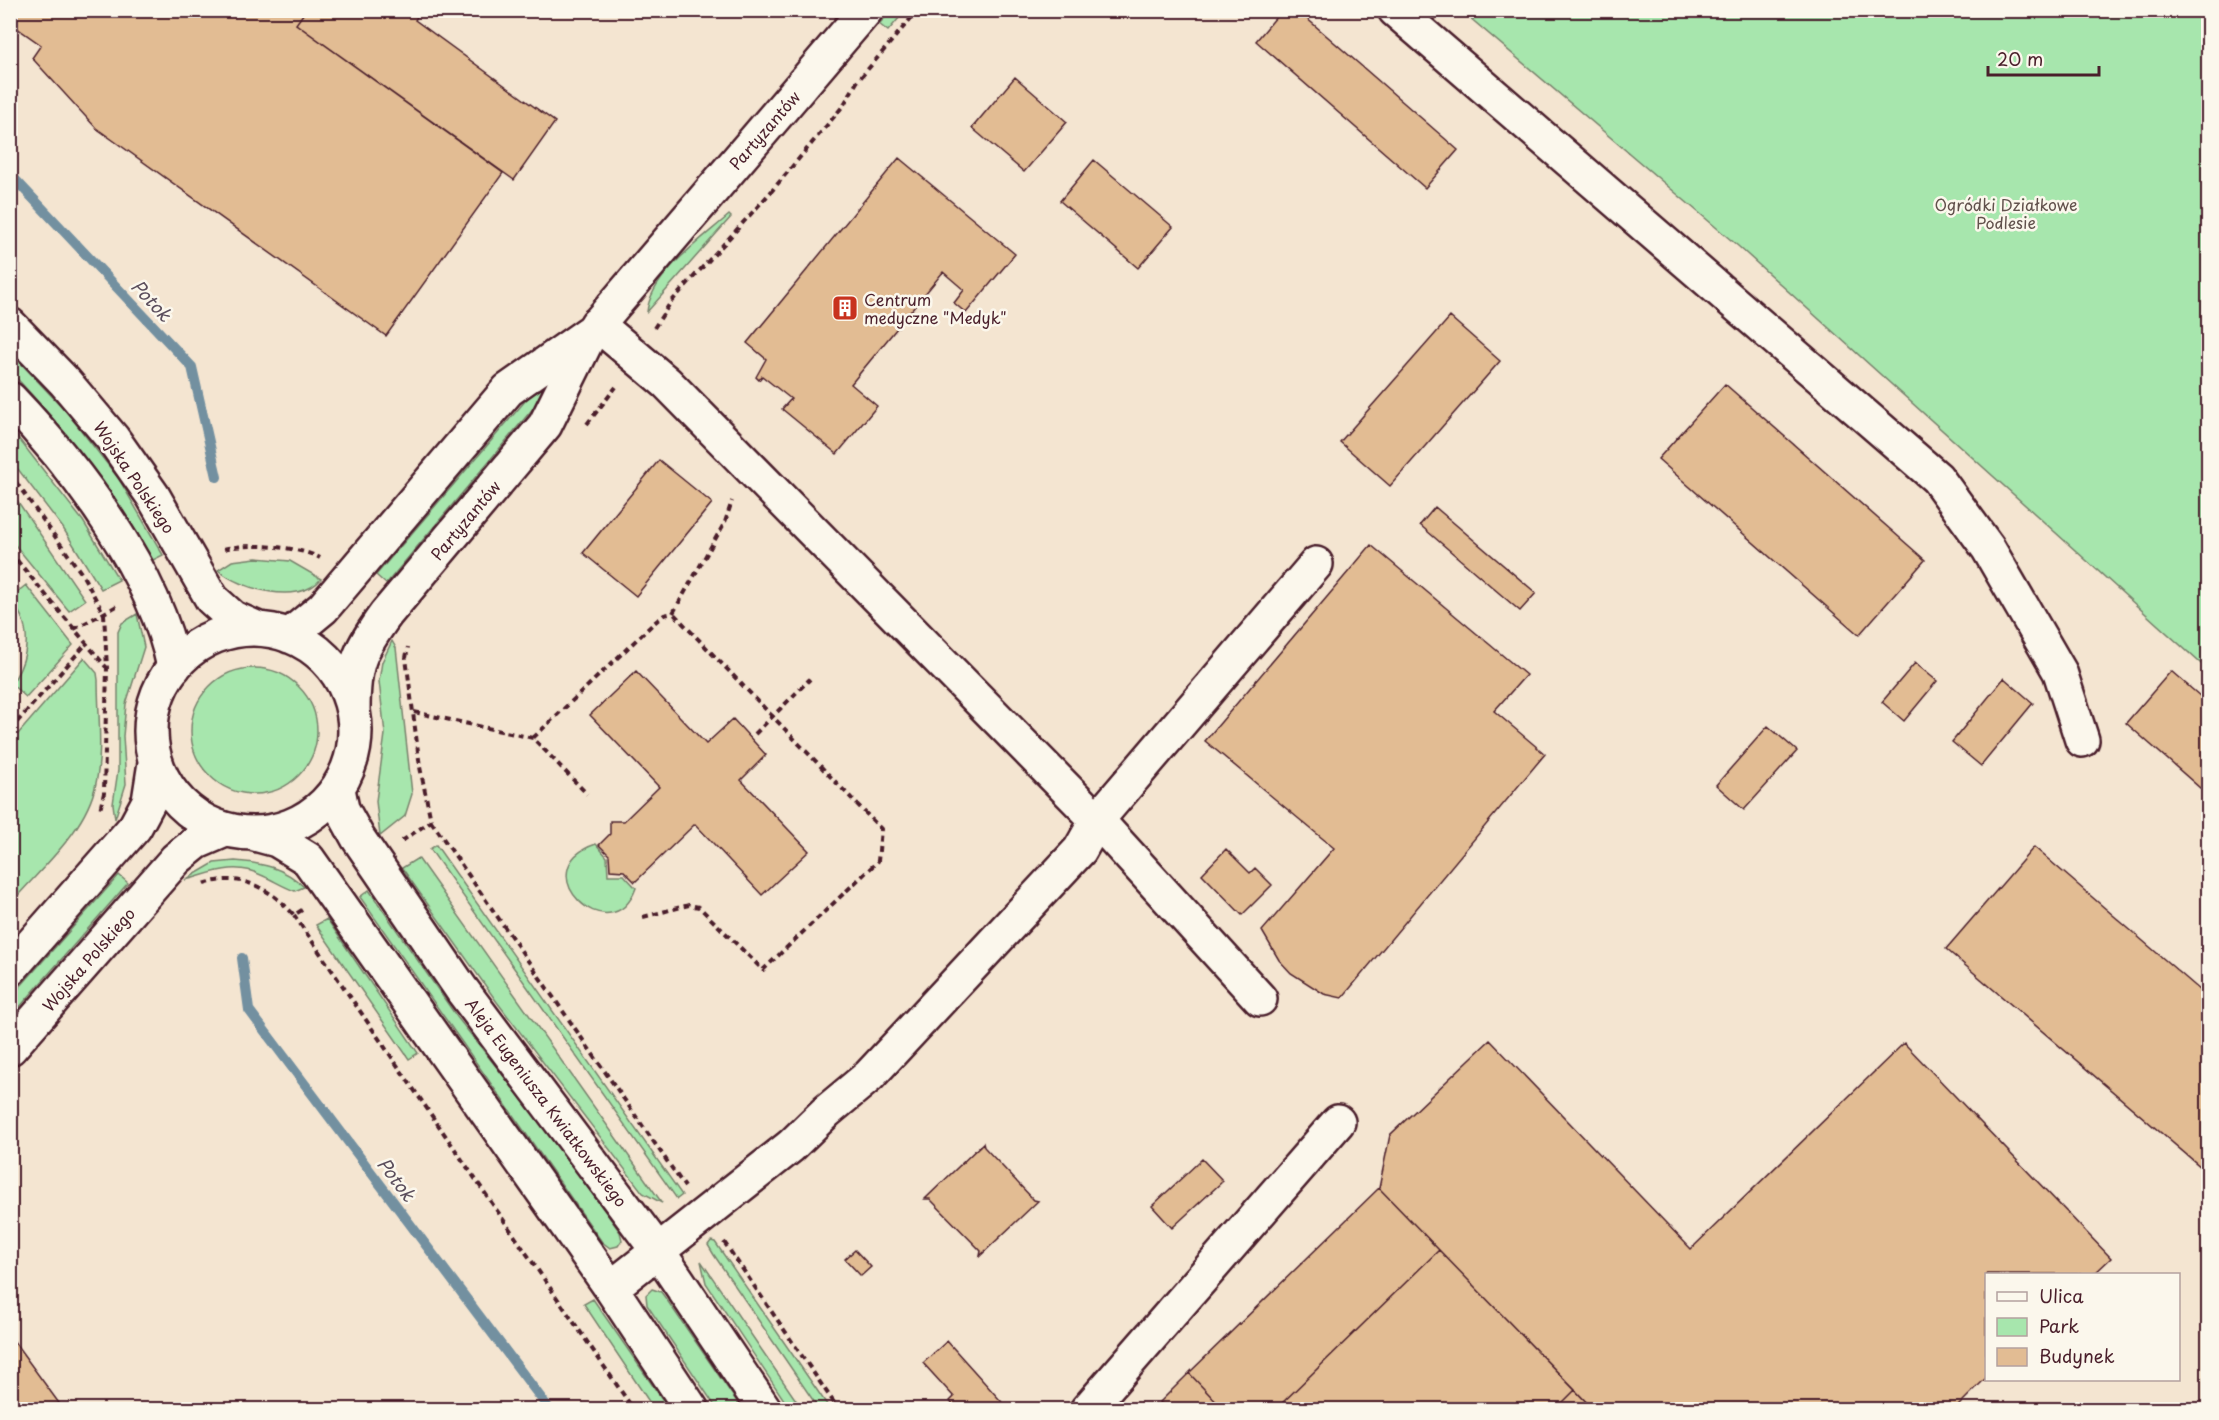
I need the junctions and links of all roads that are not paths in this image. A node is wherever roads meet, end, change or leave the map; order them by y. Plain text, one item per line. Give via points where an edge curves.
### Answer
1 (866, 10) edge
2 (1395, 10) edge
3 (10, 325) edge
4 (594, 328) junction
5 (10, 399) edge
6 (1316, 564) dead end
7 (256, 628) junction
8 (289, 636) junction
9 (174, 667) junction
10 (353, 710) junction
11 (2082, 740) dead end
12 (155, 763) junction
13 (339, 789) junction
14 (1097, 820) junction
15 (238, 831) junction
16 (10, 969) edge
17 (1260, 999) dead end
18 (10, 1048) edge
19 (1338, 1122) dead end
20 (658, 1251) junction
21 (611, 1288) junction
22 (692, 1410) edge
23 (765, 1410) edge
24 (1087, 1410) edge

1 - 4 street, Partyzantów
2 - 11 street via 1937,478 1988,548 2060,672
3 - 7 street, Wojska Polskiego via 113,439 153,496 212,599 233,618
4 - 8 street, Partyzantów via 508,390 323,609
4 - 10 street, Partyzantów via 545,425 364,645 353,675
4 - 14 street via 667,383
5 - 9 street via 81,482 111,528 167,634
6 - 14 street
7 - 8 street
7 - 9 street via 230,631 208,640 188,652
8 - 10 street via 309,646 329,664
9 - 12 street via 155,703 151,733
10 - 13 street via 356,737
12 - 15 street via 170,791 184,806 199,818
12 - 16 street via 148,801 135,827
13 - 15 street via 322,808 300,823 279,830
13 - 20 street, Aleja Eugeniusza Kwiatkowskiego via 342,809 475,1007
14 - 17 street
14 - 20 street via 1080,850 869,1076 791,1146
15 - 18 street, Wojska Polskiego via 197,842 176,859
15 - 21 street via 277,840 308,860
19 - 24 street
20 - 21 street
20 - 23 street, Aleja Eugeniusza Kwiatkowskiego
21 - 22 street

